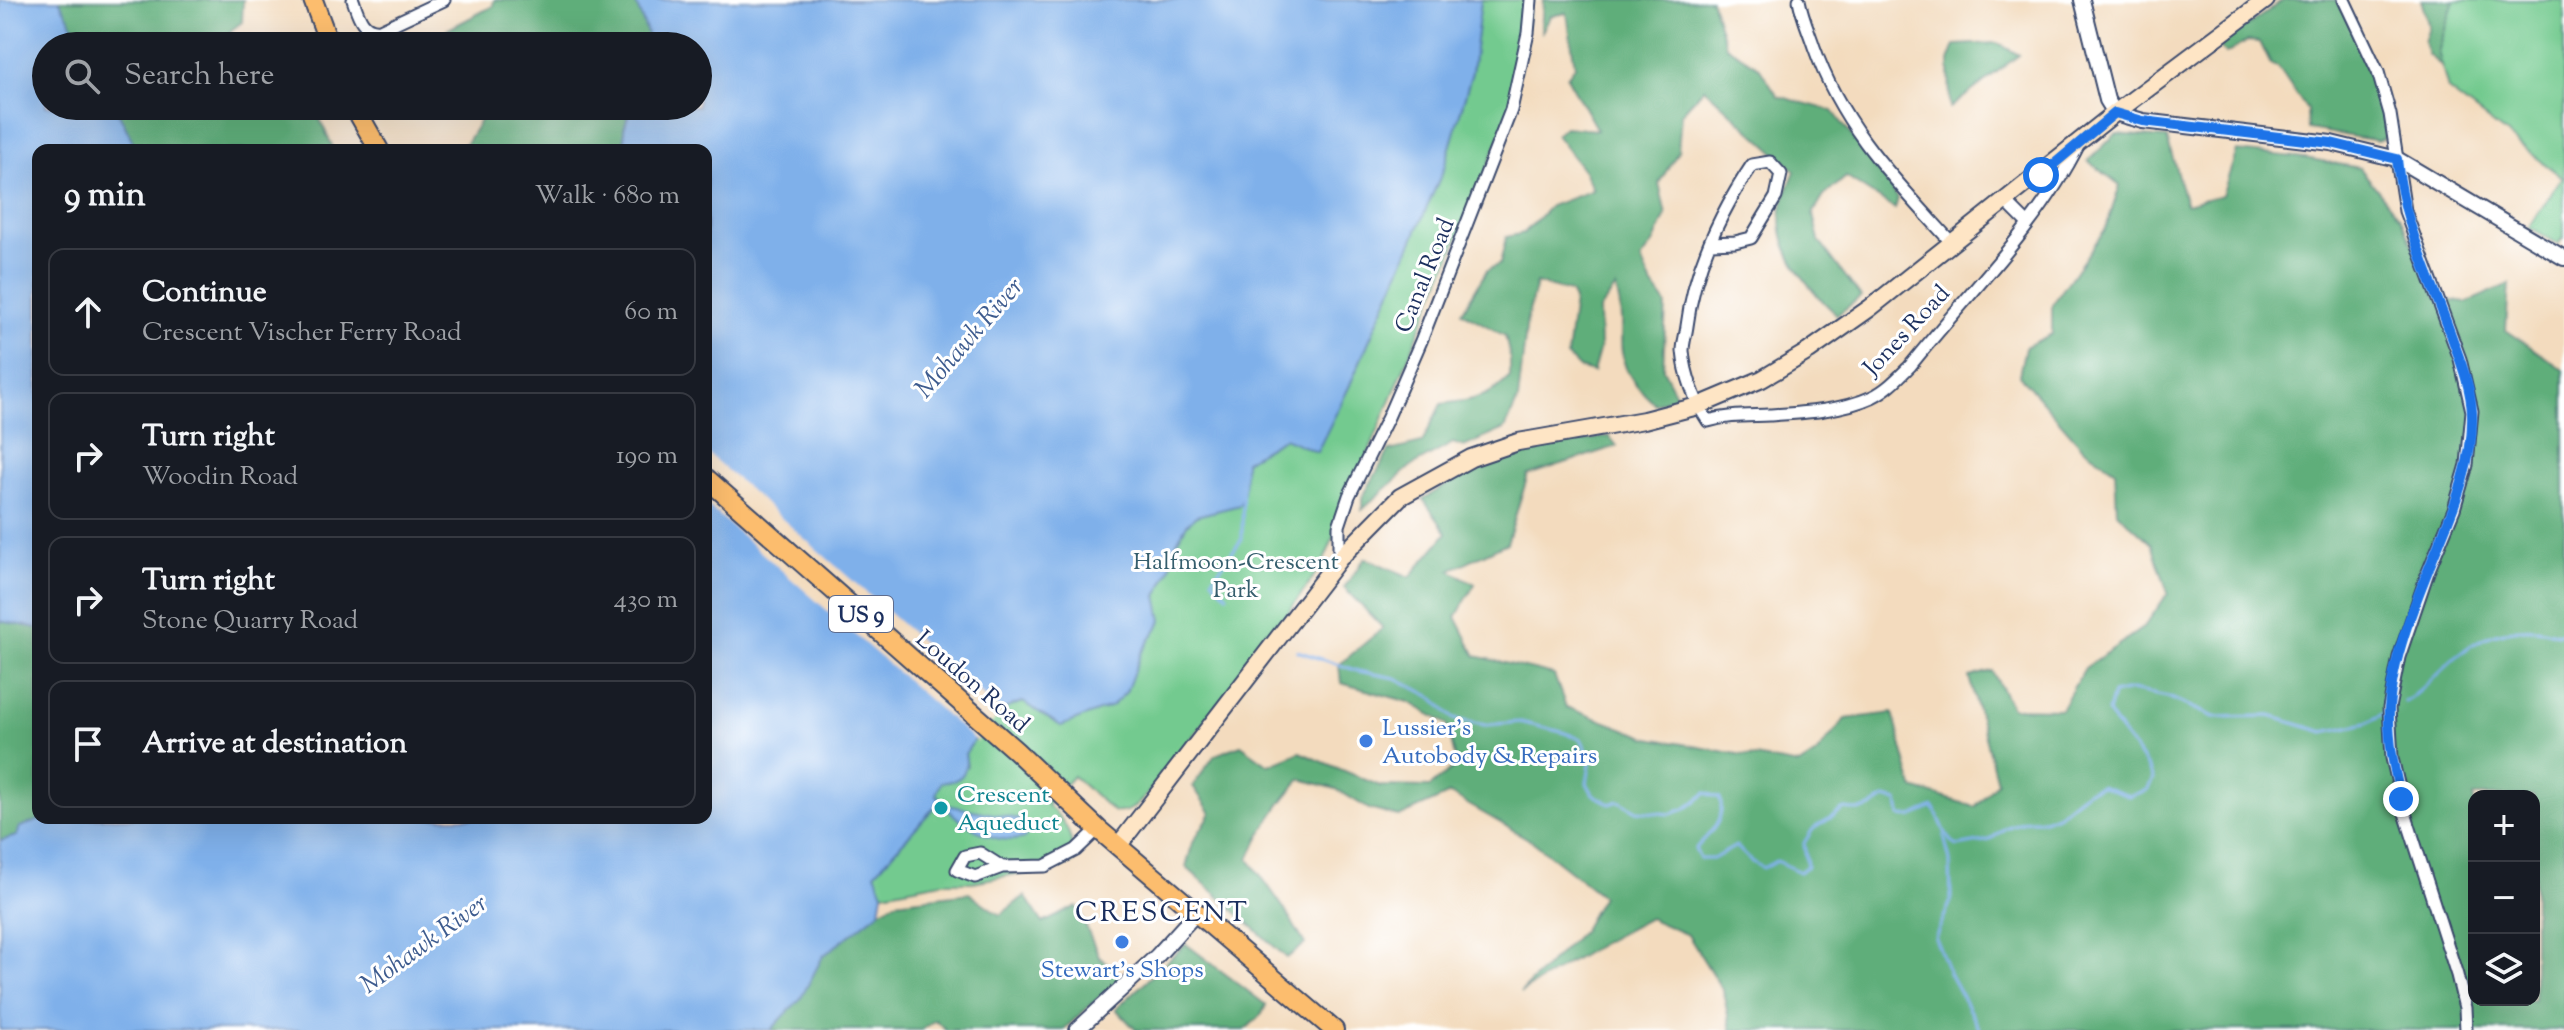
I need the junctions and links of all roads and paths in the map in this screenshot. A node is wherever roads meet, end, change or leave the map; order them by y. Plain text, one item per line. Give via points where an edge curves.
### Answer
1 (313, 0) edge
2 (353, 0) edge
3 (444, 0) edge
4 (1531, 0) edge
5 (1799, 0) edge
6 (2266, 0) edge
7 (2344, 0) edge
8 (2085, 1) edge
9 (325, 32) edge
10 (2115, 113) junction
11 (362, 120) edge
12 (2079, 143) junction
13 (376, 144) edge
14 (2397, 159) junction
15 (2005, 201) junction
16 (2027, 223) junction
17 (1711, 243) junction
18 (1952, 243) junction
19 (2564, 258) edge
20 (1698, 406) junction
21 (712, 483) edge
22 (1339, 559) junction
23 (1098, 829) junction
24 (1118, 846) junction
25 (1002, 867) dead end
26 (1196, 913) junction
27 (1077, 1030) edge
28 (1334, 1030) edge
29 (2466, 1030) edge

1 - 9 main road
2 - 3 street via 372,31
4 - 22 street, Canal Road via 1511,110 1421,341 1349,496 1339,526
5 - 18 street via 1823,71 1848,120 1878,162
6 - 10 main road
7 - 14 street via 2378,72
8 - 10 street via 2107,100
10 - 12 main road
10 - 14 street via 2143,121 2331,143
11 - 13 main road
12 - 15 main road
12 - 16 street, Jones Road via 2067,169
14 - 19 street
14 - 29 street via 2405,211 2460,359 2472,411 2467,465 2399,657 2389,708 2394,767 2457,975
15 - 16 street
15 - 18 main road
16 - 20 street, Jones Road via 1910,366 1872,397 1802,413 1708,421
17 - 17 street via 1751,238 1776,197 1781,174 1770,162 1752,165 1730,198
17 - 20 street via 1692,294 1683,351
18 - 20 main road via 1809,351 1762,379
20 - 22 main road via 1518,442 1471,458 1400,497
21 - 23 main road, Loudon Road / US 9
22 - 24 main road
23 - 24 main road, US 9
23 - 25 street via 1076,850 1045,866
24 - 26 main road, US 9
26 - 27 street
26 - 28 main road, US 9

